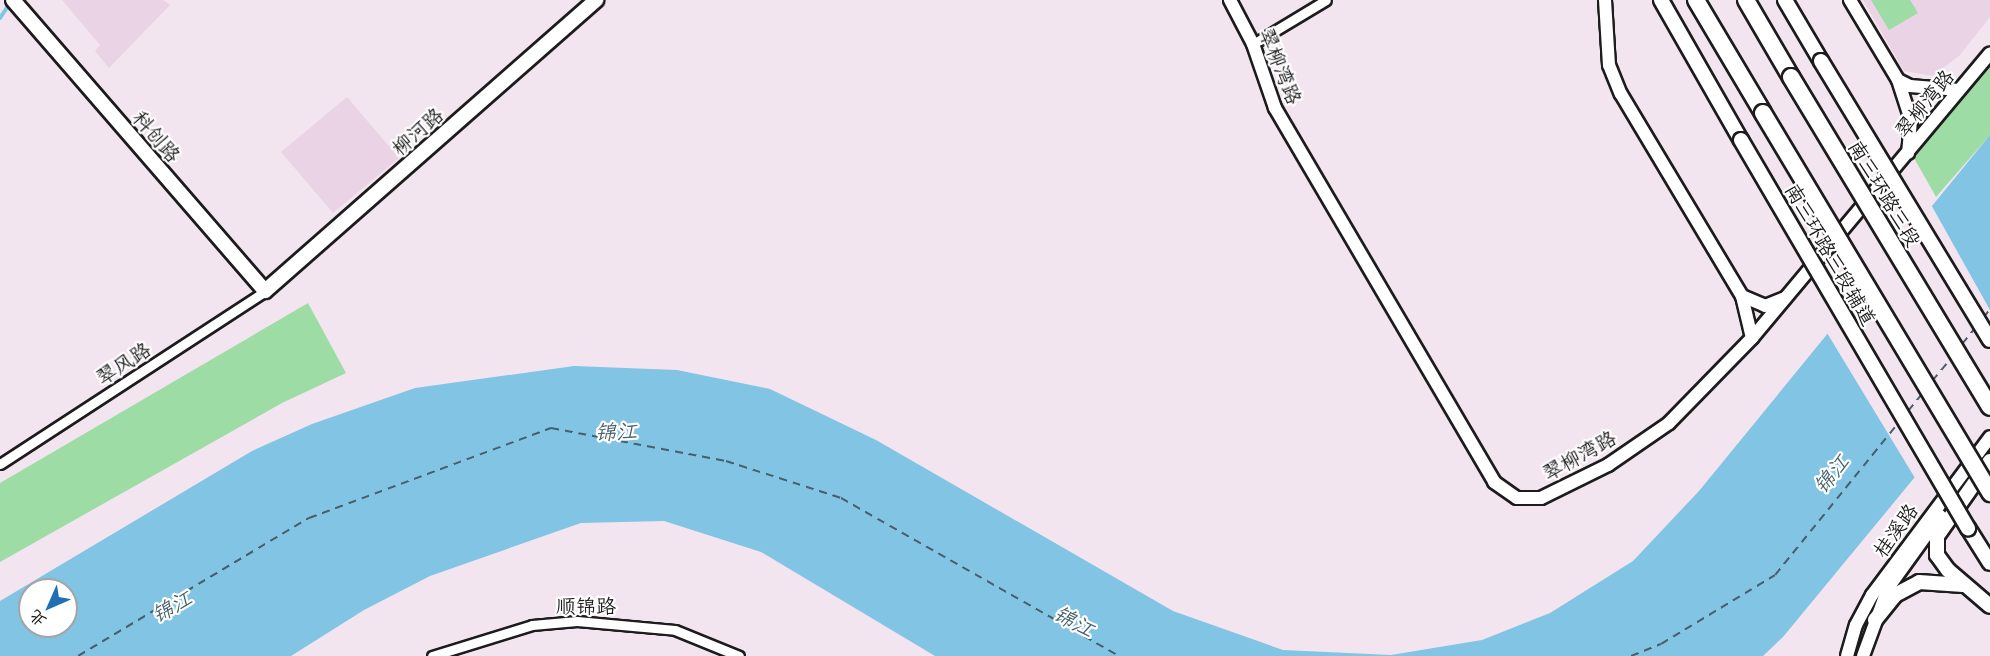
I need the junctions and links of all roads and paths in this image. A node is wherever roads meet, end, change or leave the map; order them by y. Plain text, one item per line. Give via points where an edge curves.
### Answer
1 (596, 0) edge
2 (1230, 0) edge
3 (1326, 0) edge
4 (1605, 0) edge
5 (1661, 0) edge
6 (1683, 0) edge
7 (1696, 0) edge
8 (1746, 0) edge
9 (1785, 0) edge
10 (1850, 0) edge
11 (17, 4) edge
12 (1253, 44) junction
13 (1990, 53) edge
14 (1741, 77) junction
15 (1898, 80) junction
16 (1959, 90) junction
17 (1908, 154) junction
18 (265, 291) junction
19 (1742, 296) junction
20 (1786, 298) junction
21 (1752, 338) junction
22 (1990, 340) edge
23 (1990, 407) edge
24 (1990, 437) edge
25 (1990, 449) edge
26 (1990, 460) edge
27 (0, 464) edge
28 (1990, 494) edge
29 (1990, 563) edge
30 (1970, 586) junction
31 (1990, 606) edge
32 (1875, 620) junction
33 (432, 656) edge
34 (739, 656) edge
35 (1847, 656) edge
36 (1863, 656) edge

1 - 18 main road, 柳河路
2 - 12 street, 翠柳湾路
3 - 12 street
4 - 19 street via 1609,65 1621,94
5 - 29 main road, 南三环路三段辅道, bridge
6 - 14 highway
7 - 14 highway
8 - 23 highway, 南三环路三段, bridge
9 - 22 main road, bridge
10 - 15 street
11 - 18 main road, 科创路
12 - 21 street, 翠柳湾路 via 1275,108 1494,482 1517,498 1541,498 1627,453 1669,423
13 - 16 street, 翠柳湾路
14 - 28 highway, bridge
15 - 16 street via 1910,86
15 - 17 street via 1911,120
16 - 17 street, 翠柳湾路
17 - 20 street, 翠柳湾路
18 - 27 street, 翠风路
19 - 20 street via 1765,306
19 - 21 street
20 - 21 street, 翠柳湾路
24 - 35 street, 桂溪路 via 1872,595 1856,625
25 - 32 street, 桂溪路 via 1888,588
26 - 30 main road via 1937,536 1937,555 1947,570
30 - 31 main road
30 - 32 main road via 1949,581 1919,582 1895,595
32 - 36 street, 桂溪路
33 - 34 street, 顺锦路 via 532,625 577,621 675,630

